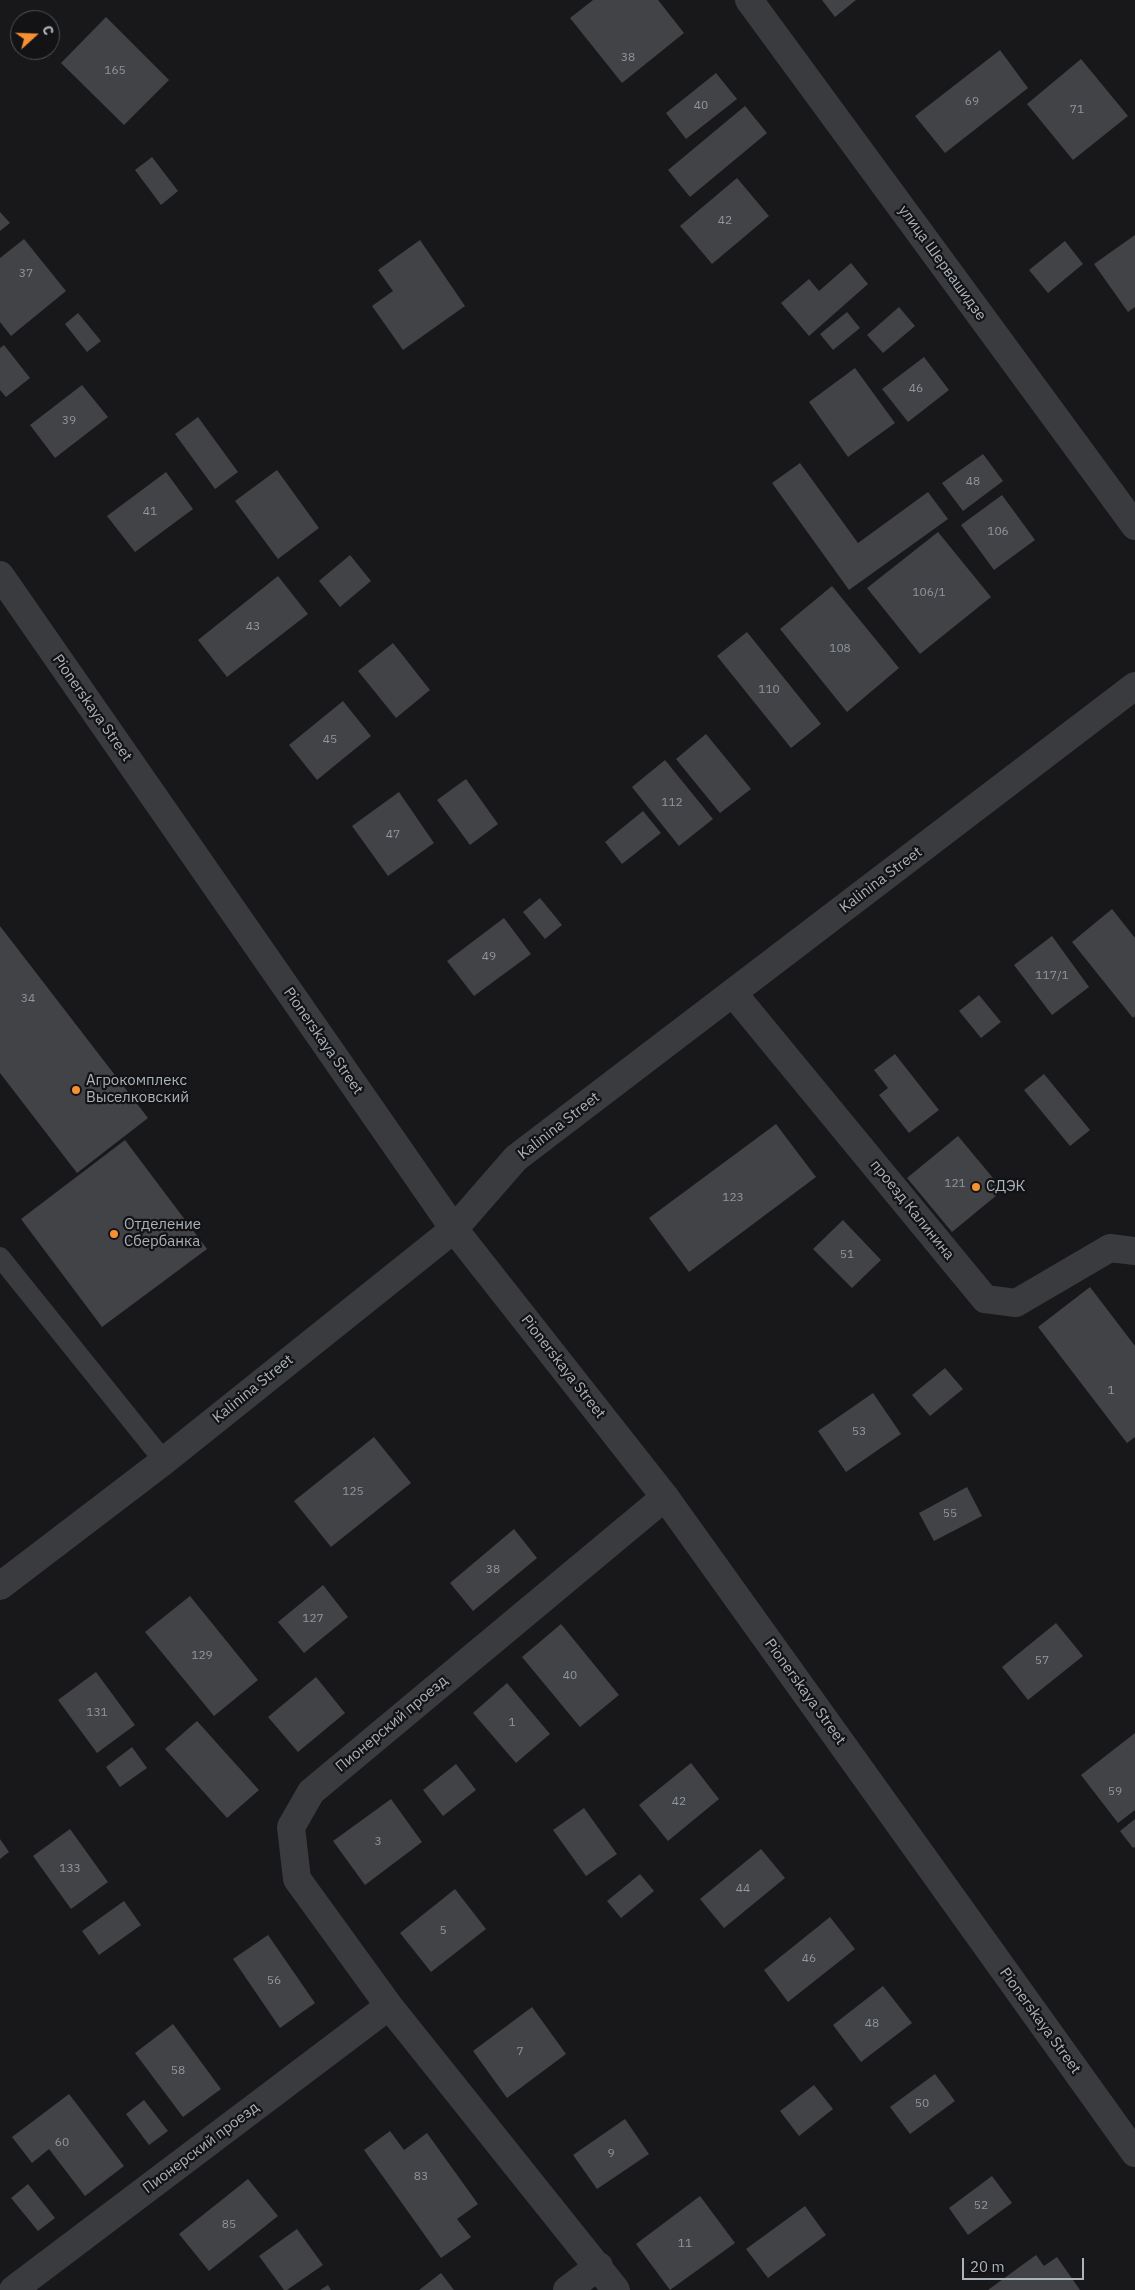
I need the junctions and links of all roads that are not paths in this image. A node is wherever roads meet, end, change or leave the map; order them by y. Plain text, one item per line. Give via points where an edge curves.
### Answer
1 (749, 0) edge
2 (1135, 526) edge
3 (0, 575) edge
4 (1135, 686) edge
5 (733, 993) junction
6 (454, 1229) junction
7 (1135, 1251) edge
8 (0, 1256) edge
9 (164, 1461) junction
10 (665, 1498) junction
11 (0, 1586) edge
12 (389, 2006) junction
13 (1135, 2153) edge
14 (599, 2266) junction
15 (13, 2290) edge
16 (567, 2290) edge
17 (616, 2290) edge

1 - 2 street, улица Шервашидзе
3 - 6 street, Pionerskaya Street
4 - 5 street, Kalinina Street
5 - 6 street, Kalinina Street via 516,1158
5 - 7 street, проезд Калинина via 985,1299 1016,1303 1110,1248
6 - 9 street, Kalinina Street
6 - 10 street, Pionerskaya Street
8 - 9 lane
9 - 11 street, Kalinina Street
10 - 12 street, Пионерский проезд via 311,1792 291,1827 297,1879
10 - 13 street, Pionerskaya Street
12 - 14 street, Пионерский проезд
12 - 15 street, Пионерский проезд
14 - 16 street
14 - 17 street, Пионерский проезд

